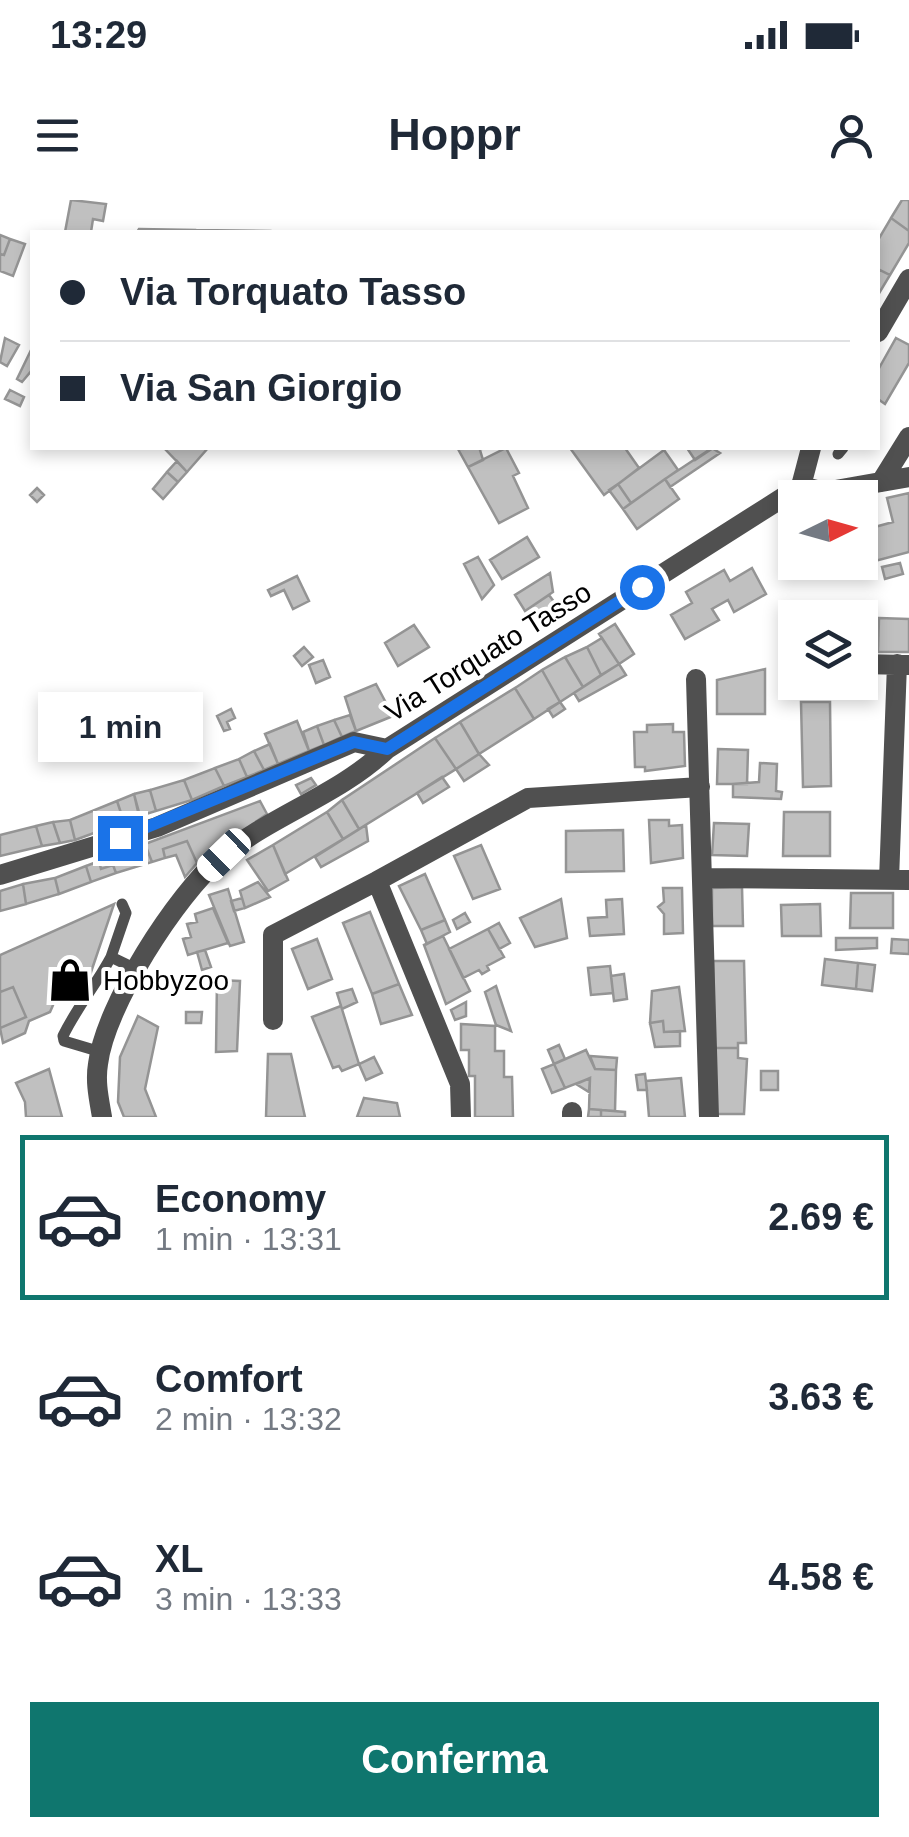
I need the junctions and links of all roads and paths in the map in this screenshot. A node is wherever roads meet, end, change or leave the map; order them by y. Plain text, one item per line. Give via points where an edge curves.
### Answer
1 (909, 279) edge
2 (880, 329) edge
3 (909, 437) edge
4 (811, 450) edge
5 (909, 476) edge
6 (803, 480) edge
7 (881, 482) junction
8 (878, 483) edge
9 (778, 501) edge
10 (903, 664) edge
11 (696, 679) dead end
12 (387, 749) junction
13 (700, 786) junction
14 (0, 875) edge
15 (702, 878) junction
16 (377, 880) junction
17 (899, 880) edge
18 (122, 904) dead end
19 (111, 957) junction
20 (138, 970) junction
21 (274, 1020) dead end
22 (101, 1052) junction
23 (102, 1117) edge
24 (461, 1117) edge
25 (710, 1117) edge

1 - 2 street
3 - 7 street
4 - 6 street
5 - 7 street
7 - 8 street
9 - 12 street, Via Torquato Tasso
10 - 17 street
11 - 13 street
12 - 14 street via 354,742 157,827
12 - 20 street, Via Torquato Tasso via 365,770 224,855 170,912
13 - 15 street
13 - 16 street via 528,798
15 - 17 street
15 - 25 street
16 - 21 street via 273,935
16 - 24 street via 460,1084
18 - 19 lane via 126,914
19 - 20 lane
19 - 22 lane via 63,1036
20 - 22 street, Via Torquato Tasso
22 - 23 street, Via Torquato Tasso

